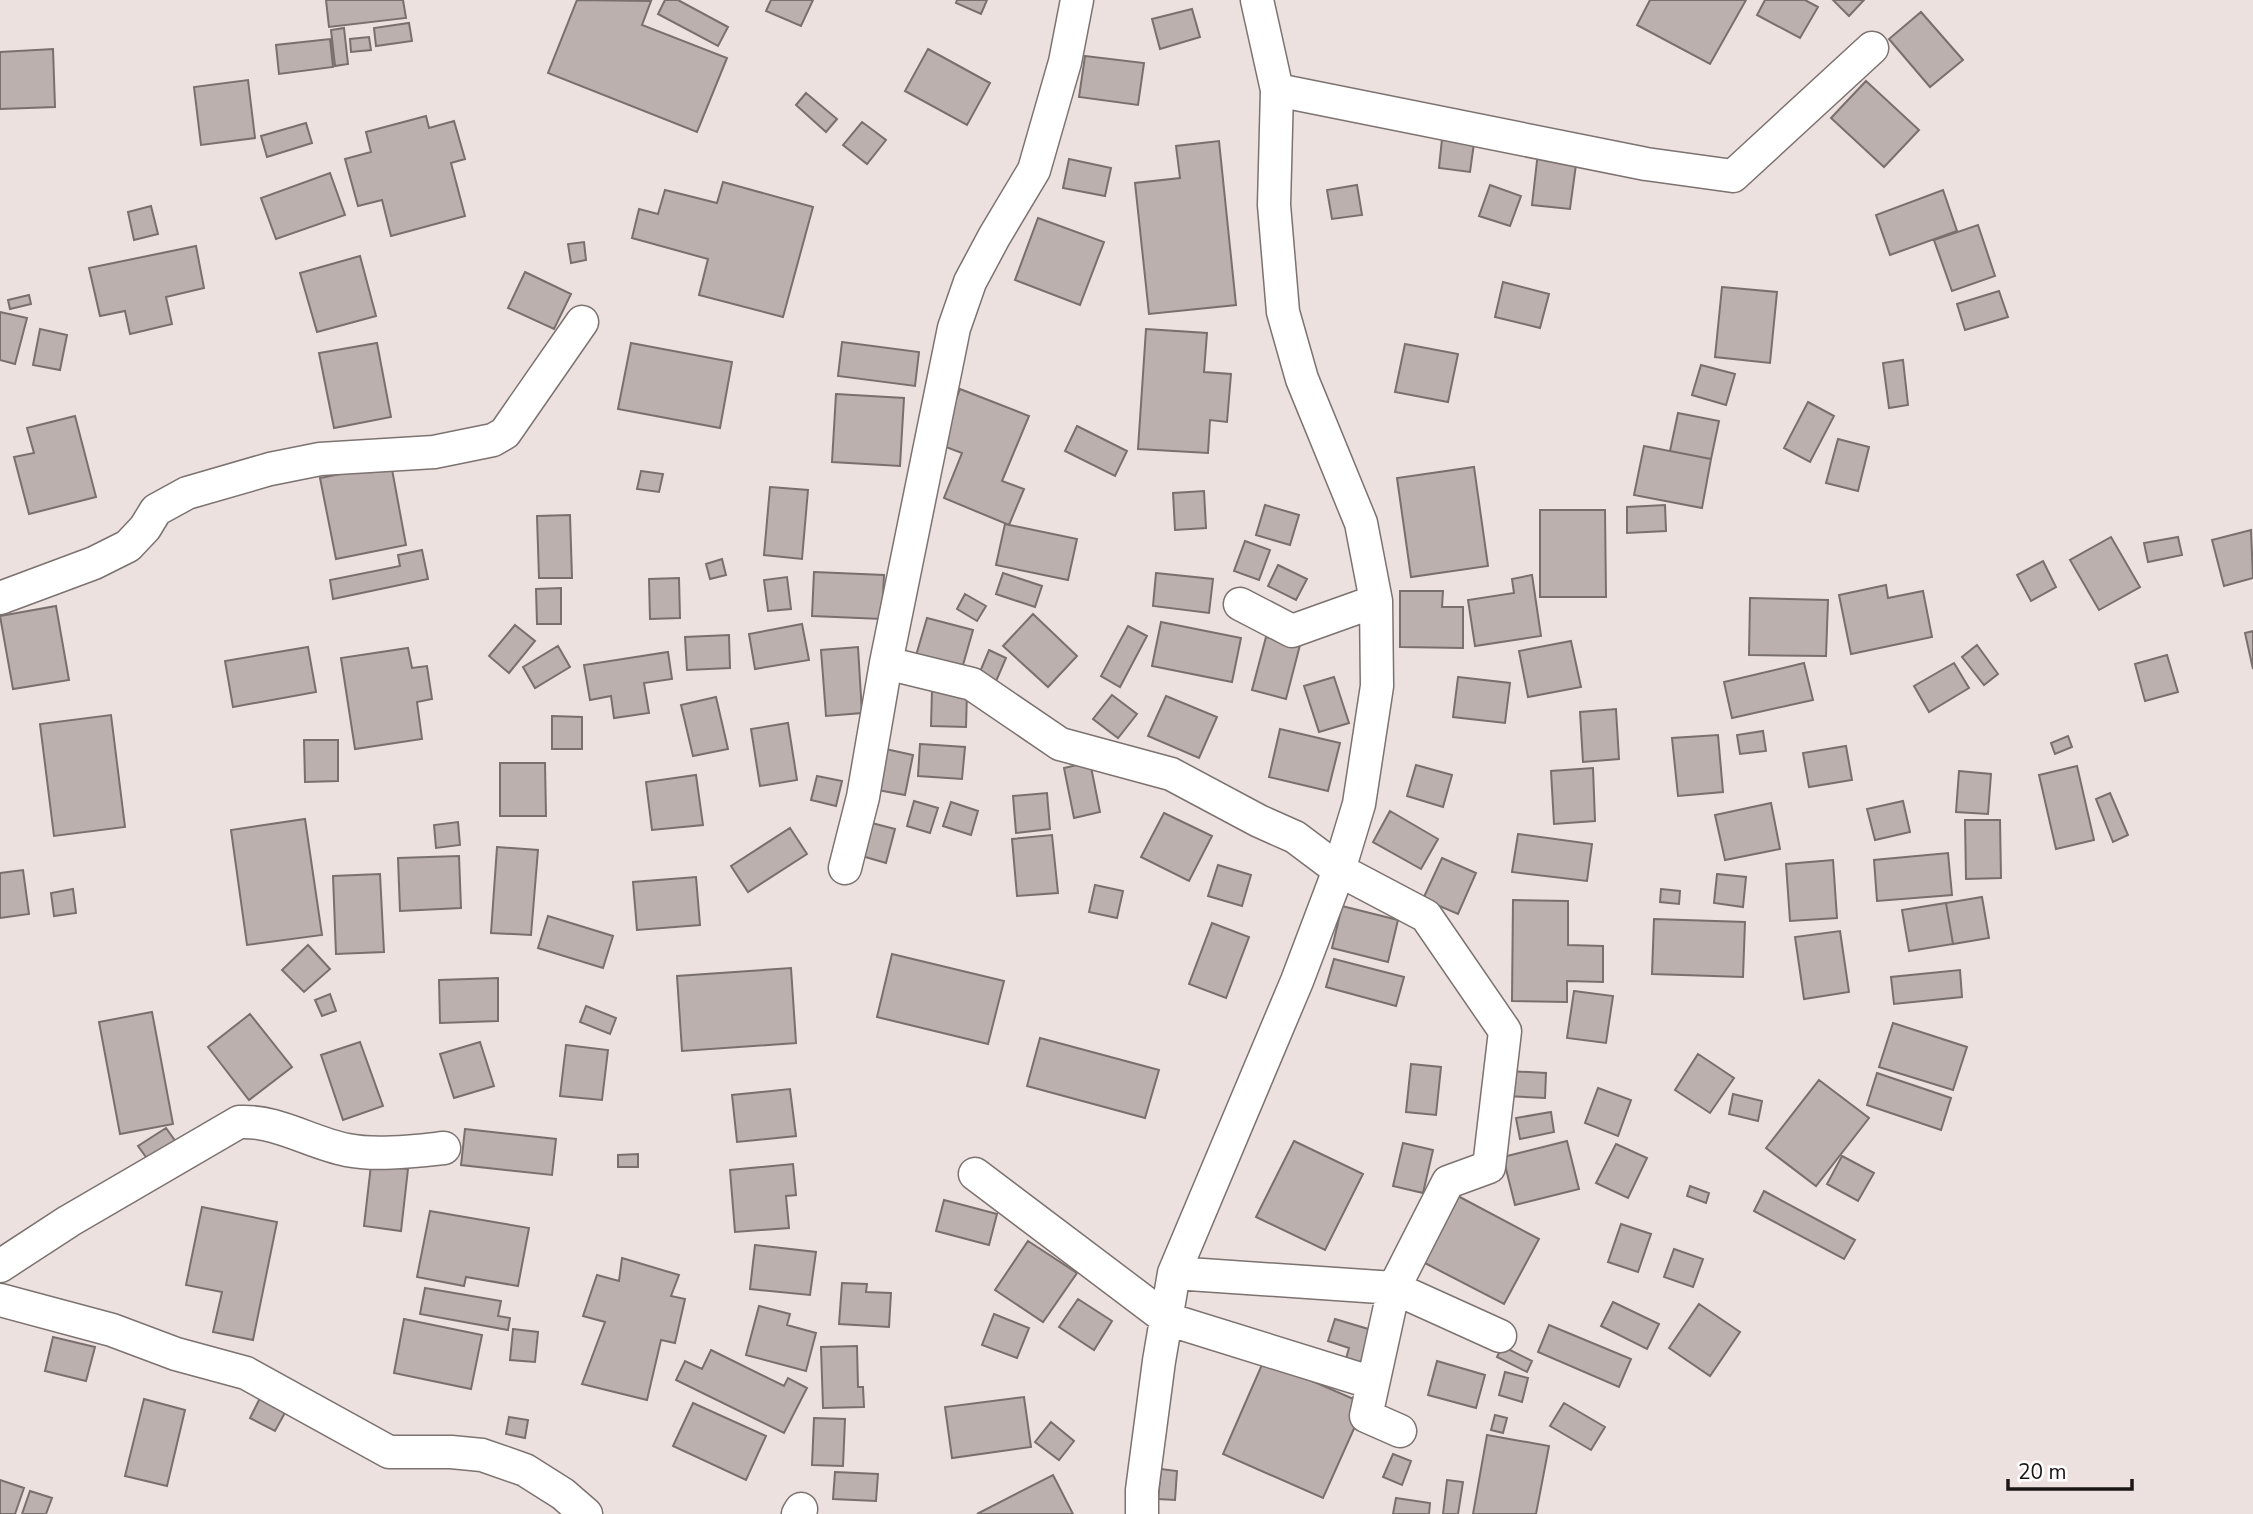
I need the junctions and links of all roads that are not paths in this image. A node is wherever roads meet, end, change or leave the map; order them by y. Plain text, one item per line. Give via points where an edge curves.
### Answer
1 (1077, 0) edge
2 (1257, 0) edge
3 (1872, 48) dead end
4 (1278, 90) junction
5 (582, 322) dead end
6 (0, 598) edge
7 (1376, 601) junction
8 (1240, 604) dead end
9 (886, 663) junction
10 (845, 868) dead end
11 (1339, 870) junction
12 (444, 1148) dead end
13 (975, 1174) dead end
14 (0, 1266) edge
15 (1174, 1273) junction
16 (1394, 1288) junction
17 (0, 1300) edge
18 (1167, 1319) junction
19 (1500, 1336) dead end
20 (1373, 1383) junction
21 (1400, 1431) dead end
22 (586, 1514) edge
23 (1142, 1514) edge

1 - 9 street via 1065,62 1034,170 971,282 954,328
2 - 4 street
3 - 4 street via 1733,176 1646,164
4 - 7 street via 1274,205 1283,312 1302,379 1361,523
5 - 6 street via 505,433 493,440 435,452 320,459 187,493 156,510 128,546
7 - 8 street via 1292,631
7 - 11 street via 1377,686 1359,804
9 - 10 street via 863,797
9 - 11 street via 972,684 1060,744 1171,774 1295,837
11 - 15 street
11 - 16 street via 1426,916 1505,1031 1489,1167 1448,1182
12 - 14 street via 350,1151 270,1124 239,1122
13 - 18 street
15 - 16 street
15 - 18 street
16 - 19 street
16 - 20 street
17 - 22 street via 246,1373 389,1452 482,1455 525,1470
18 - 20 street
18 - 23 street
20 - 21 street via 1366,1416

